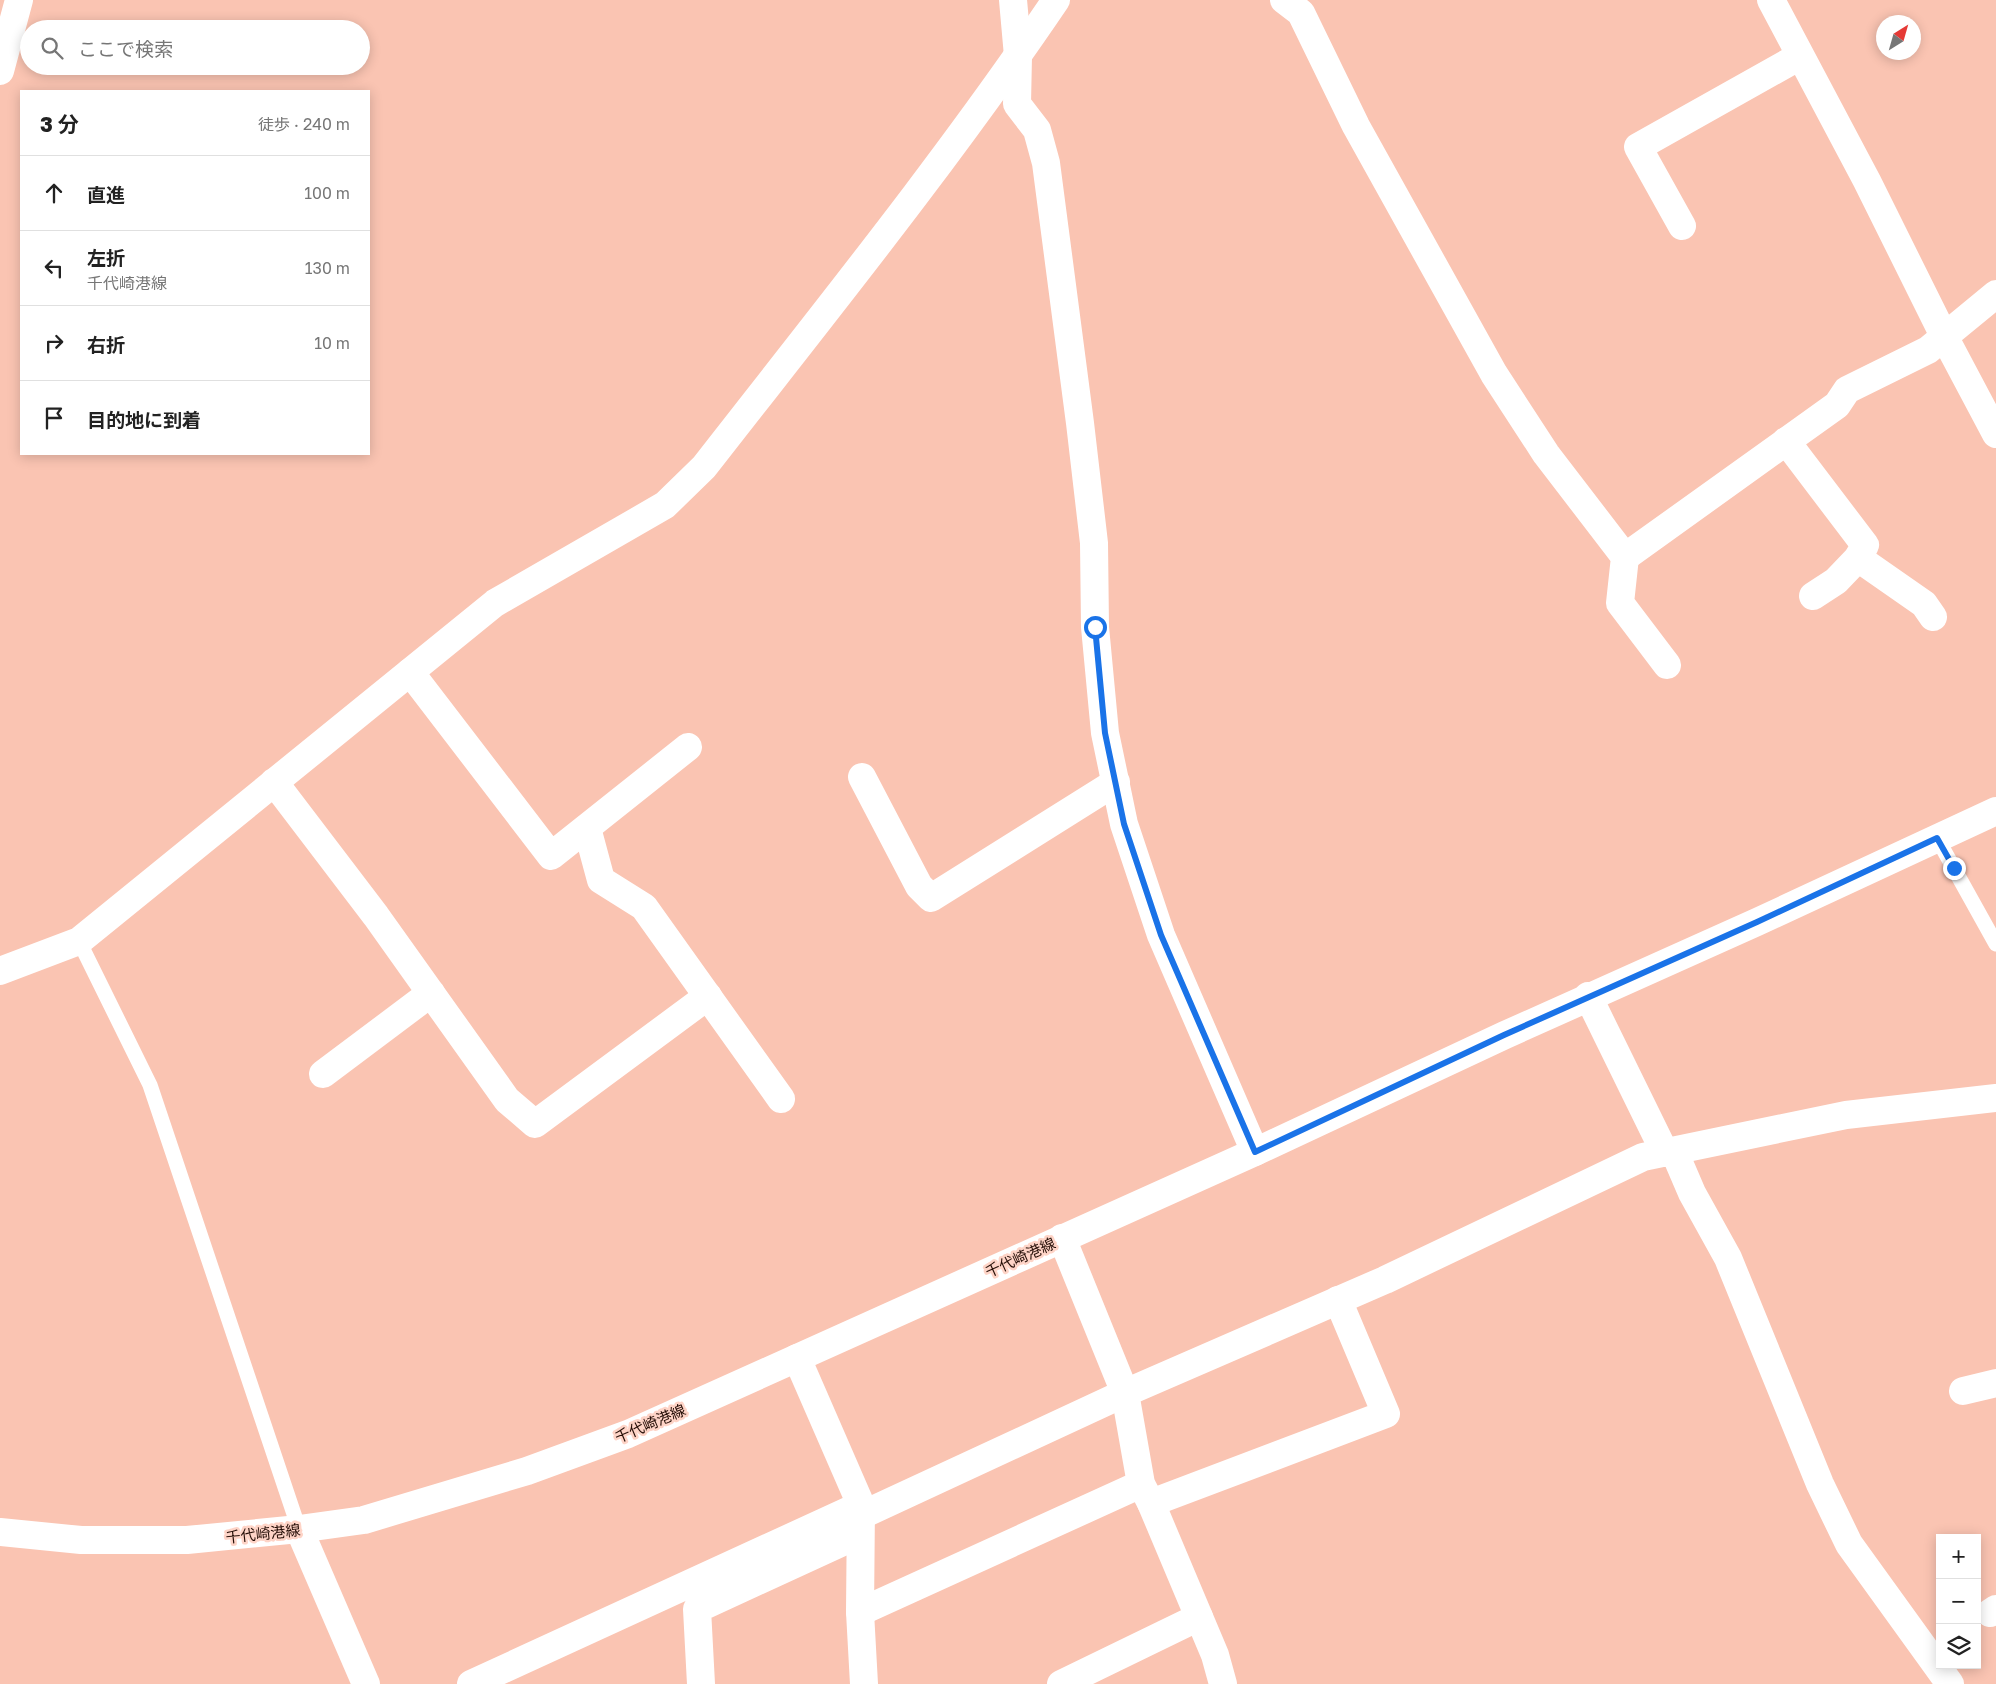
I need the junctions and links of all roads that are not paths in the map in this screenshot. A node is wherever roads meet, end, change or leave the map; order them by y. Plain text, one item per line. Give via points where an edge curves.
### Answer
1 (18, 0) edge
2 (1013, 0) edge
3 (1056, 0) edge
4 (1284, 0) edge
5 (1771, 0) edge
6 (1018, 56) junction
7 (1800, 56) junction
8 (0, 71) edge
9 (1682, 226) dead end
10 (1996, 294) edge
11 (1944, 336) junction
12 (1996, 434) edge
13 (1786, 441) junction
14 (1625, 557) junction
15 (1858, 558) junction
16 (1813, 596) dead end
17 (1934, 617) dead end
18 (1666, 666) dead end
19 (410, 672) junction
20 (688, 747) dead end
21 (862, 778) dead end
22 (274, 782) junction
23 (1116, 782) junction
24 (1996, 811) edge
25 (587, 828) junction
26 (1937, 838) junction
27 (79, 941) junction
28 (1996, 944) edge
29 (0, 971) edge
30 (431, 993) junction
31 (708, 996) junction
32 (1588, 996) junction
33 (323, 1074) dead end
34 (1996, 1098) edge
35 (781, 1099) dead end
36 (1255, 1152) junction
37 (1670, 1152) junction
38 (1062, 1238) junction
39 (1338, 1300) junction
40 (797, 1358) junction
41 (1996, 1383) edge
42 (1963, 1391) dead end
43 (1124, 1393) junction
44 (1146, 1493) junction
45 (861, 1518) junction
46 (299, 1529) junction
47 (0, 1532) edge
48 (860, 1612) junction
49 (1199, 1617) junction
50 (366, 1684) edge
51 (471, 1684) edge
52 (701, 1684) edge
53 (864, 1684) edge
54 (1062, 1684) edge
55 (1224, 1684) edge
56 (1950, 1684) edge

1 - 8 street
2 - 6 street
3 - 6 street
4 - 14 street via 1301,13 1356,126 1494,374 1546,454
5 - 7 street
6 - 19 street via 704,467 665,505 495,602
6 - 23 street via 1017,104 1037,130 1046,163 1093,534 1095,627 1105,733
7 - 9 street via 1638,147
7 - 11 street
10 - 11 street
11 - 12 street
11 - 13 street via 1928,350 1847,390 1837,405
13 - 14 street
13 - 15 street via 1865,544
14 - 18 street via 1620,603
15 - 16 street via 1836,581
15 - 17 street via 1924,604
19 - 22 street
19 - 25 street via 551,856
20 - 25 street
21 - 23 street via 919,886 931,898
22 - 27 street
22 - 30 street
23 - 36 street via 1124,824 1161,935
24 - 26 street, 千代崎港線
25 - 31 street via 601,880 644,907
26 - 28 lane
26 - 32 street, 千代崎港線
27 - 29 street
27 - 46 lane via 150,1085
30 - 31 street via 507,1100 536,1124
30 - 33 street
31 - 35 street
32 - 36 street, 千代崎港線
32 - 37 street
34 - 37 street via 1846,1115
36 - 38 street, 千代崎港線
37 - 39 street via 1643,1158
37 - 56 street via 1728,1258 1820,1484 1849,1544
38 - 40 street, 千代崎港線
38 - 43 street
39 - 43 street
39 - 44 street via 1386,1414
40 - 45 street
40 - 46 street, 千代崎港線 via 628,1434 527,1471 364,1520
41 - 42 street
43 - 44 street
43 - 45 street
44 - 48 street
44 - 49 street
45 - 48 street
45 - 51 street
45 - 52 street via 698,1609
46 - 47 street, 千代崎港線 via 187,1540 81,1540
46 - 50 street
48 - 53 street
49 - 54 street
49 - 55 street

